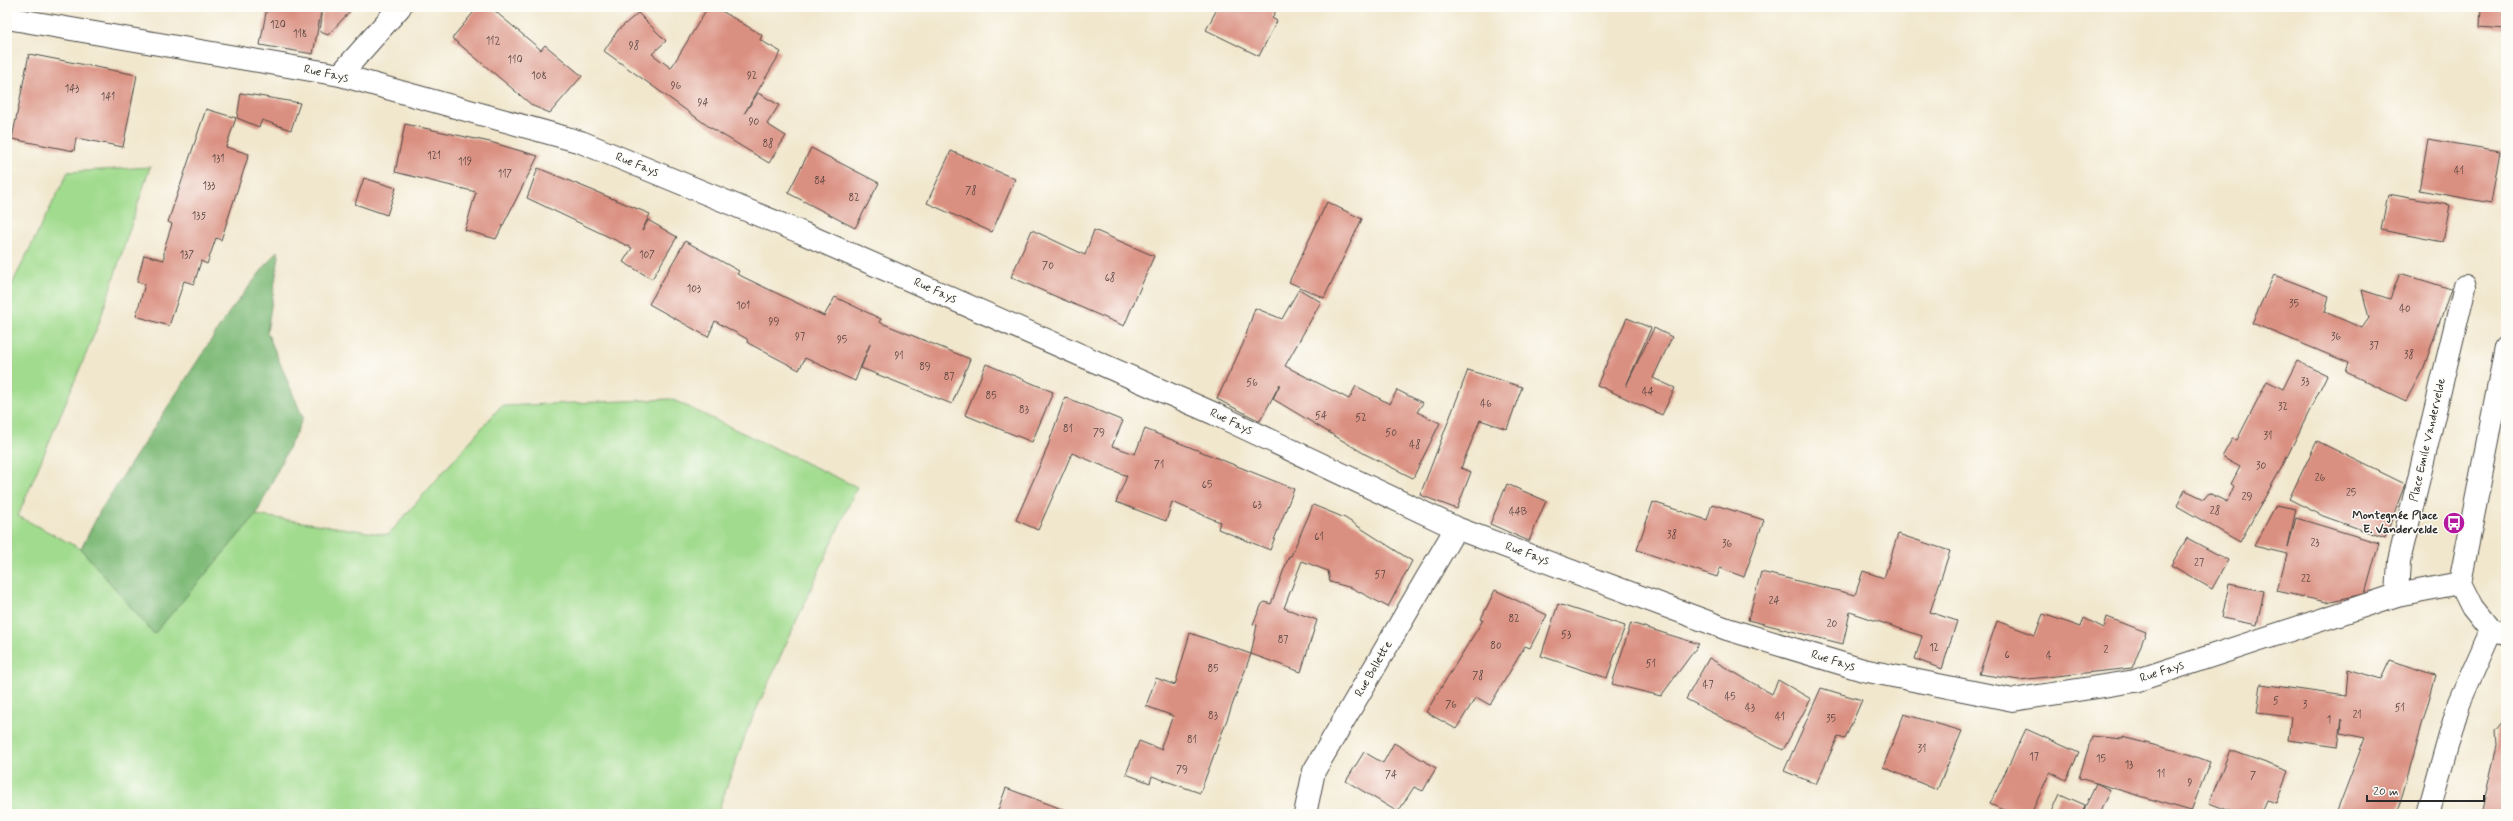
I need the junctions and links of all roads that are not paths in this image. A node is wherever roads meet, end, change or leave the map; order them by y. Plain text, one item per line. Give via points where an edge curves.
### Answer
1 (400, 7) edge
2 (7, 18) edge
3 (340, 75) junction
4 (2465, 286) dead end
5 (2506, 348) edge
6 (1456, 528) junction
7 (2460, 583) junction
8 (2397, 595) junction
9 (2498, 632) edge
10 (1305, 814) edge
11 (2428, 814) edge

1 - 3 street
2 - 3 street, Rue Fays
3 - 6 street, Rue Fays via 581,142 800,232 1200,408
4 - 8 street, Place Emile Vandervelde via 2419,455 2399,561
5 - 7 street
6 - 8 street, Rue Fays via 1727,628 1863,670 2013,700 2135,681
6 - 10 street, Rue Bollette via 1314,771
7 - 8 street, Rue Fays
7 - 9 street via 2472,607
9 - 11 street via 2459,703

